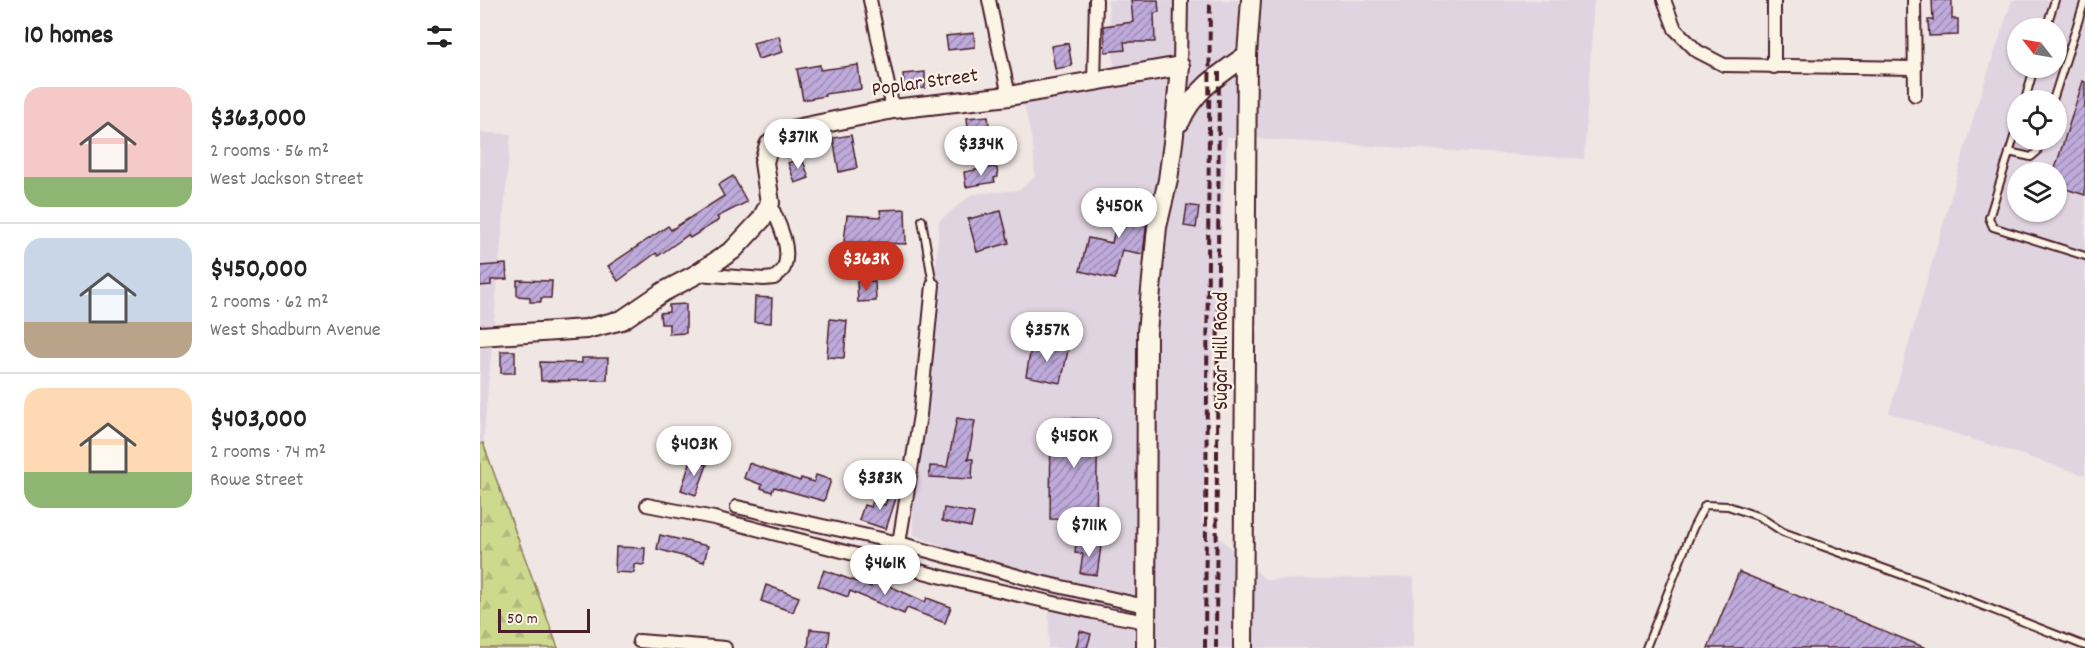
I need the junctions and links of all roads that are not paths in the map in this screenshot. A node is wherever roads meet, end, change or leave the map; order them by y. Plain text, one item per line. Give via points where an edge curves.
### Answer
1 (870, 0) edge
2 (989, 0) edge
3 (1096, 0) edge
4 (1181, 0) edge
5 (1251, 0) edge
6 (1664, 0) edge
7 (1774, 0) edge
8 (1914, 0) edge
9 (2055, 0) edge
10 (2085, 0) edge
11 (2049, 18) edge
12 (1247, 55) junction
13 (1180, 66) junction
14 (1774, 67) junction
15 (1915, 68) junction
16 (1094, 82) junction
17 (2056, 90) edge
18 (1915, 95) dead end
19 (1009, 96) junction
20 (893, 110) junction
21 (1174, 135) junction
22 (2010, 150) edge
23 (2038, 150) edge
24 (2009, 153) junction
25 (771, 203) junction
26 (922, 220) dead end
27 (2085, 256) edge
28 (697, 274) junction
29 (933, 285) joint
30 (480, 336) edge
31 (647, 505) dead end
32 (737, 507) dead end
33 (899, 543) junction
34 (1146, 614) junction
35 (639, 641) dead end
36 (2085, 646) edge
37 (725, 648) edge
38 (1146, 648) edge
39 (1243, 648) edge
40 (1646, 648) edge

1 - 20 street
2 - 19 street
3 - 16 street
4 - 13 street
5 - 12 street, Sugar Hill Road
6 - 14 street via 1675,29 1698,51 1724,65
7 - 14 street
8 - 15 street
9 - 11 lane
10 - 17 lane
12 - 21 street via 1186,106
12 - 39 street, Sugar Hill Road
13 - 16 street, Poplar Street
13 - 21 street
14 - 15 street
15 - 18 street
16 - 19 street, Poplar Street
19 - 20 street, Poplar Street
20 - 25 street, Poplar Street via 796,129 769,145 764,162
21 - 34 street via 1157,227 1147,332
22 - 24 lane
23 - 24 lane via 2031,157
24 - 27 lane via 1990,223
25 - 28 street via 733,250
25 - 28 street, Poplar Street via 786,251 784,269 774,278 764,279
26 - 29 lane
28 - 30 street via 622,320 586,329
29 - 33 street via 921,415
31 - 34 street via 1093,612
32 - 33 street
33 - 34 street
34 - 38 street
35 - 37 street
36 - 40 lane via 1783,532 1760,517 1728,506 1705,505

